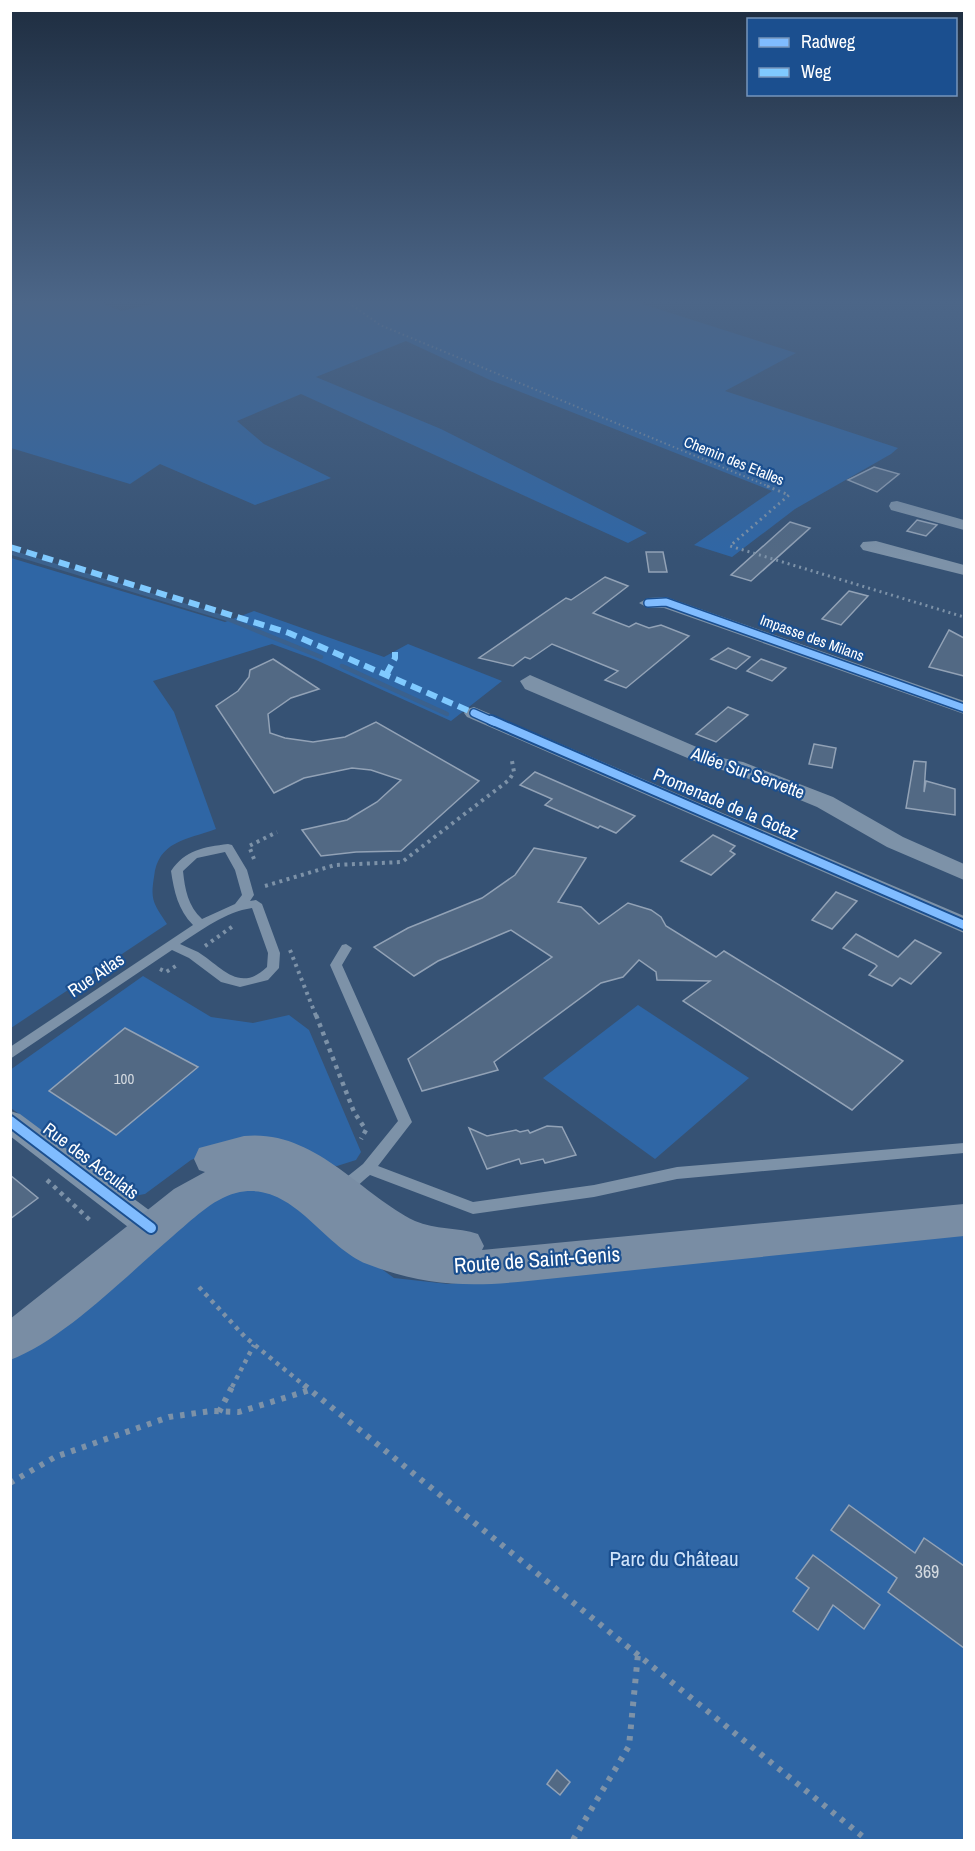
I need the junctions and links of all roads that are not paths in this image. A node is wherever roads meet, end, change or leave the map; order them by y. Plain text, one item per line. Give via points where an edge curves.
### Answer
1 (897, 506) dead end
2 (964, 525) edge
3 (869, 546) dead end
4 (964, 570) edge
5 (693, 598) dead end
6 (648, 603) dead end
7 (530, 681) dead end
8 (964, 694) edge
9 (964, 708) edge
10 (474, 713) dead end
11 (964, 873) edge
12 (241, 904) junction
13 (201, 925) junction
14 (964, 925) edge
15 (171, 945) junction
16 (346, 948) dead end
17 (10, 1054) edge
18 (10, 1121) edge
19 (964, 1148) edge
20 (342, 1188) junction
21 (964, 1202) edge
22 (964, 1220) edge
23 (143, 1221) junction
24 (10, 1315) edge
25 (10, 1341) edge

1 - 2 street
3 - 4 street
5 - 8 street via 916,673
6 - 9 street, Impasse des Milans via 666,602
7 - 11 street, Allée Sur Servette via 718,764 736,766 825,802 895,842
10 - 14 street, Promenade de la Gotaz
12 - 13 lane
12 - 13 lane via 248,895 246,886 238,861 228,848 185,858 177,872 181,899 188,915
12 - 15 lane via 256,904 274,953 273,968 264,977 240,983 225,979 193,954
13 - 15 lane, Rue Atlas
15 - 17 lane, Rue Atlas
16 - 20 lane via 336,965 405,1122
18 - 23 street, Rue des Acculats
19 - 20 lane via 677,1173 594,1191 472,1208
20 - 21 main road, Route de Saint-Genis via 370,1215 401,1234 458,1246 649,1240
20 - 22 main road, Route de Saint-Genis via 370,1246 395,1258 468,1268
20 - 23 main road, Route de Saint-Genis via 306,1192 279,1178 240,1174 209,1185
23 - 24 main road, Route de Saint-Genis
23 - 25 main road, Route de Saint-Genis via 34,1328

